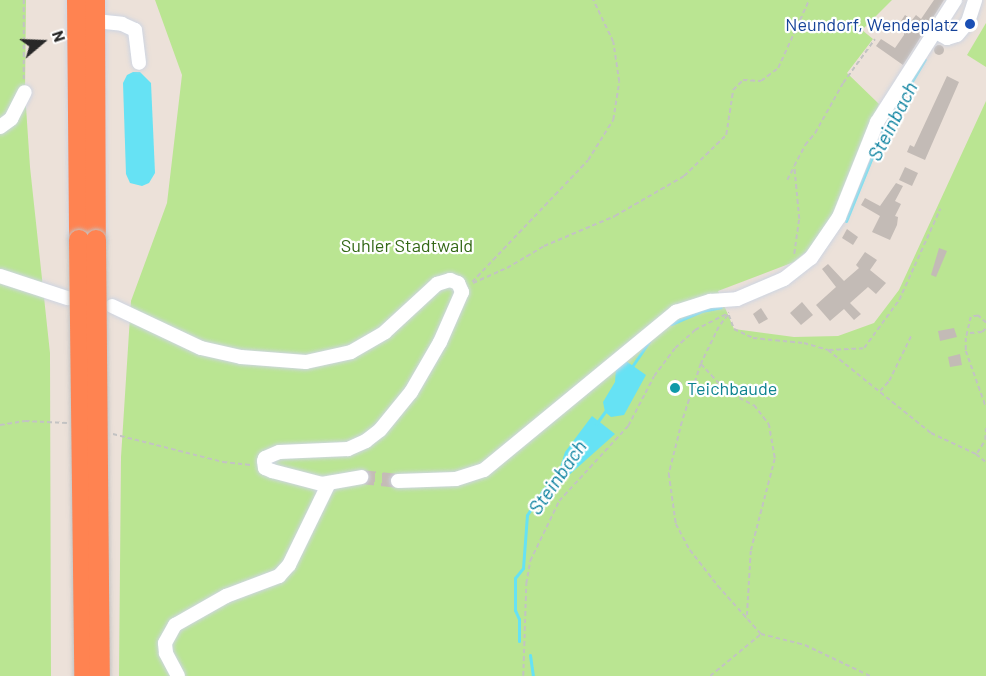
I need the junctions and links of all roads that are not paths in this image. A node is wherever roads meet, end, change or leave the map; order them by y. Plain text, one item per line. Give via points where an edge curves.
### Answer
1 (77, 0) edge
2 (95, 0) edge
3 (955, 0) edge
4 (975, 0) edge
5 (95, 21) junction
6 (934, 31) junction
7 (139, 63) dead end
8 (25, 92) road end
9 (0, 127) edge
10 (87, 240) junction
11 (0, 276) edge
12 (67, 298) dead end
13 (112, 306) dead end
14 (361, 477) tunnel mouth
15 (398, 481) tunnel mouth
16 (329, 483) junction
17 (84, 676) edge
18 (100, 676) edge
19 (178, 676) edge

1 - 10 highway
2 - 5 highway
3 - 6 street
4 - 6 street via 973,12 957,35 947,38
5 - 7 street via 123,24 135,30
5 - 10 highway
6 - 15 street via 877,122 839,217 811,258 789,276 737,299 710,301 676,312 484,470 456,479
8 - 9 street via 11,119
10 - 17 highway, bridge
10 - 18 highway, bridge
11 - 12 street
13 - 16 street via 201,348 242,357 306,362 351,352 385,332 437,284 450,280 458,283 462,292 440,342 411,392 380,429 348,449 271,454 264,461 265,468 272,471
14 - 16 street
16 - 19 street via 289,565 279,576 226,596 175,625 165,643

